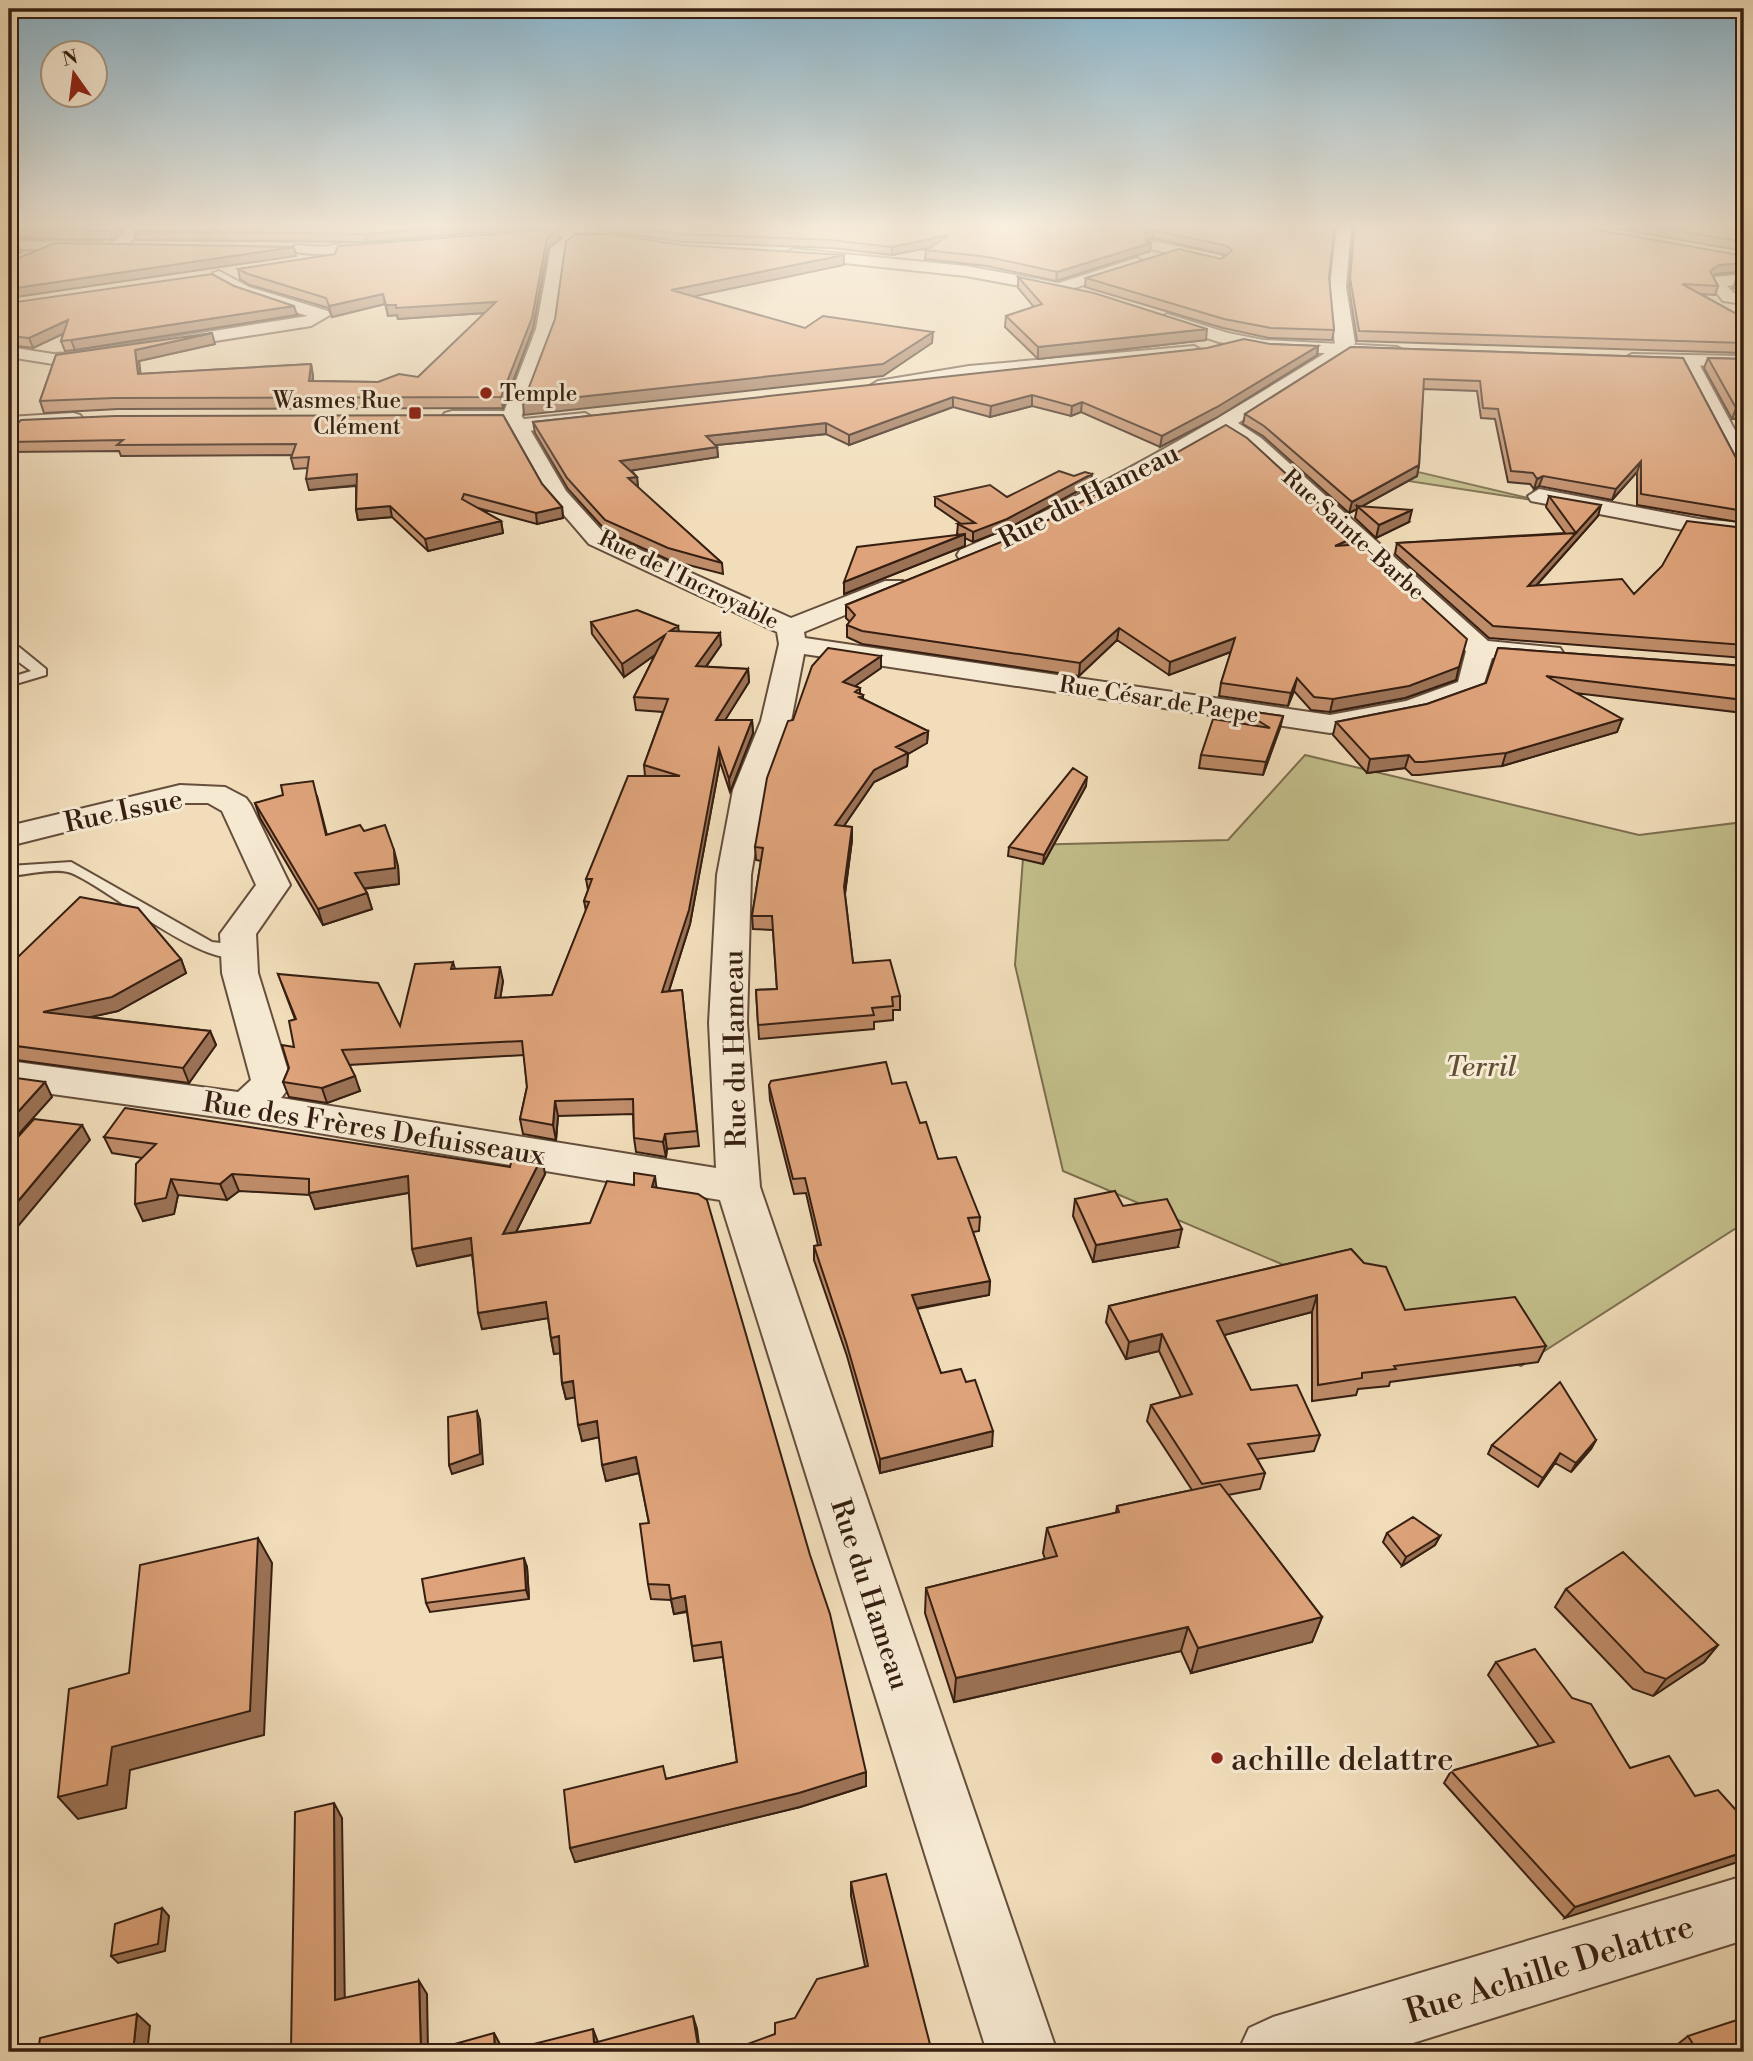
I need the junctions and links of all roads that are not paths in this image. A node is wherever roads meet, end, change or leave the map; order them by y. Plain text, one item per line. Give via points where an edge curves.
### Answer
1 (310, 321) edge
2 (546, 321) edge
3 (1175, 321) edge
4 (1343, 321) edge
5 (1241, 341) junction
6 (1342, 350) junction
7 (9, 352) edge
8 (1415, 353) edge
9 (1618, 359) edge
10 (1688, 360) junction
11 (1744, 362) edge
12 (864, 388) edge
13 (433, 417) edge
14 (604, 417) edge
15 (93, 419) edge
16 (515, 421) junction
17 (9, 423) edge
18 (1224, 424) junction
19 (1744, 466) edge
20 (1539, 496) edge
21 (1744, 530) edge
22 (791, 636) junction
23 (1480, 649) junction
24 (9, 651) edge
25 (1574, 656) edge
26 (9, 682) edge
27 (9, 836) edge
28 (9, 872) edge
29 (239, 951) junction
30 (9, 1075) edge
31 (246, 1107) junction
32 (738, 1187) junction
33 (1744, 1908) edge
34 (1022, 2052) edge
35 (1273, 2052) edge

1 - 7 street via 75,358
2 - 16 street
3 - 5 street
4 - 6 street via 1346,343
5 - 6 street
5 - 12 street via 1205,350 969,372
6 - 8 street
6 - 18 street, Rue du Hameau
9 - 10 street
10 - 11 street
10 - 19 street
13 - 16 street
14 - 16 street
15 - 17 street
16 - 22 street, Rue de l'Incroyable via 557,494 597,539
18 - 22 street, Rue du Hameau via 1016,536
18 - 23 street, Rue Sainte-Barbe via 1254,442
20 - 21 street
22 - 23 street, Rue César de Paepe via 1330,724 1413,708 1471,687
22 - 32 street, Rue du Hameau via 776,721 749,790 734,875 728,1023
23 - 25 street
24 - 26 lane via 14,650 41,672
27 - 29 street, Rue Issue via 180,794 214,794 235,805 272,885 238,934
28 - 29 lane via 71,867 207,947
29 - 31 street, Rue Issue via 240,973 272,1084
30 - 31 street, Rue des Frères Defuisseaux
31 - 32 street, Rue des Frères Defuisseaux
32 - 34 street, Rue du Hameau
33 - 35 street, Rue Achille Delattre

